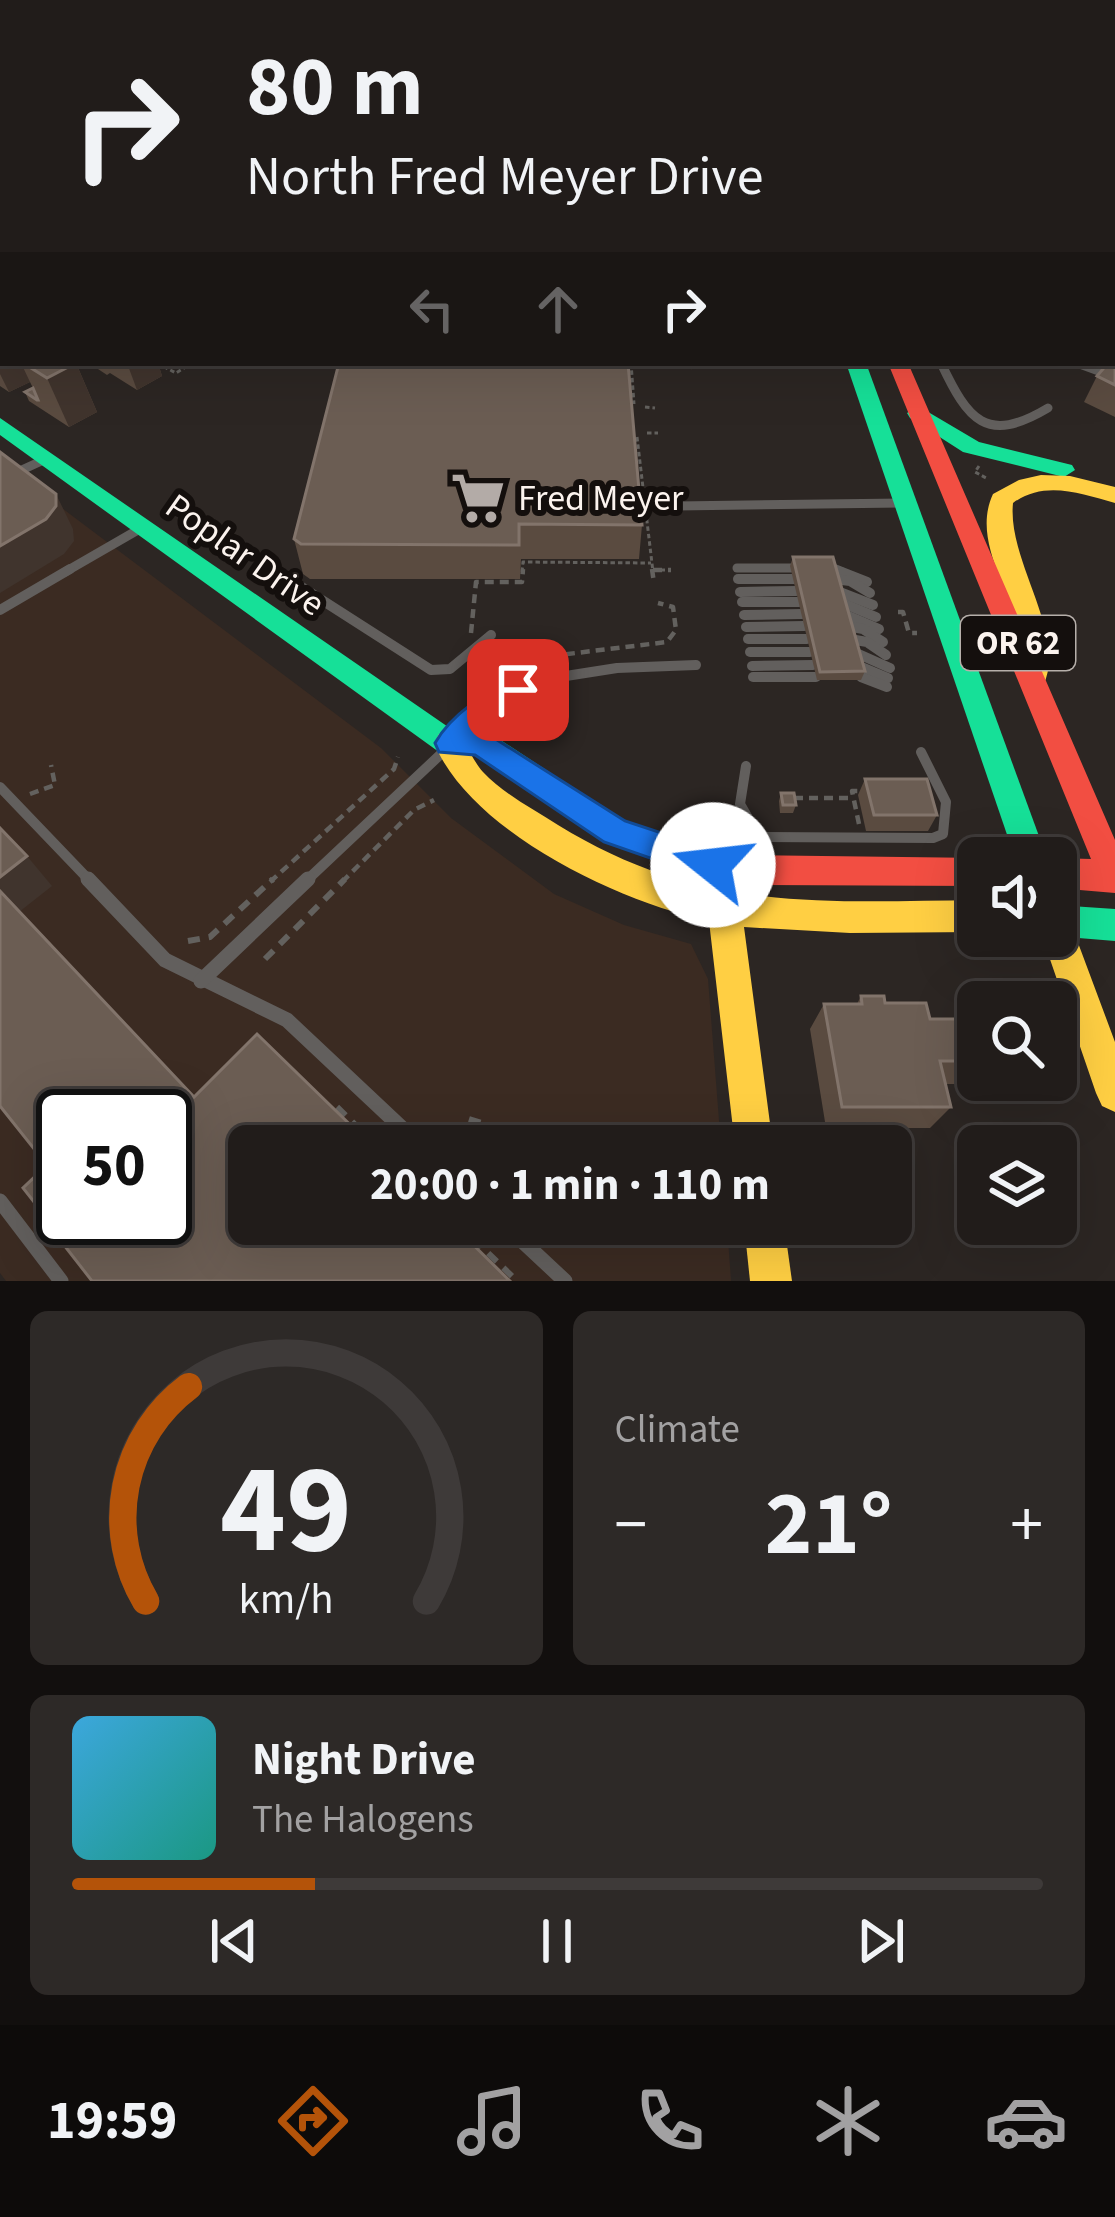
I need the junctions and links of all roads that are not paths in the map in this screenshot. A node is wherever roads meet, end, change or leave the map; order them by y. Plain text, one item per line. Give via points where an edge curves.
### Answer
1 (857, 366) edge
2 (899, 366) edge
3 (942, 366) edge
4 (1085, 366) edge
5 (1115, 377) edge
6 (1048, 408) dead end
7 (918, 413) junction
8 (0, 425) edge
9 (48, 458) junction
10 (0, 481) edge
11 (1115, 482) edge
12 (1115, 495) edge
13 (905, 502) junction
14 (677, 506) dead end
15 (143, 527) junction
16 (277, 580) dead end
17 (0, 610) edge
18 (803, 621) junction
19 (845, 621) junction
20 (745, 622) junction
21 (491, 635) dead end
22 (880, 635) junction
23 (696, 665) dead end
24 (1033, 678) junction
25 (449, 743) junction
26 (921, 752) dead end
27 (746, 766) dead end
28 (0, 787) edge
29 (1024, 837) edge
30 (957, 871) edge
31 (1077, 874) edge
32 (1115, 876) edge
33 (725, 911) junction
34 (957, 916) edge
35 (1077, 924) edge
36 (1115, 925) edge
37 (1068, 957) edge
38 (201, 981) junction
39 (1115, 1093) edge
40 (399, 1125) edge
41 (751, 1125) edge
42 (0, 1201) edge
43 (526, 1245) edge
44 (767, 1245) edge
45 (62, 1281) edge
46 (565, 1281) edge
47 (771, 1281) edge

1 - 13 main road, OR 62
2 - 7 main road, OR 62
3 - 6 lane via 962,408 985,424 1015,426
4 - 5 lane
7 - 11 main road via 985,456
7 - 24 main road, OR 62
8 - 9 main road, Poplar Drive
9 - 10 lane
9 - 15 main road, Poplar Drive
12 - 24 main road via 1025,484 995,505 994,526 1038,648
13 - 14 lane
13 - 29 main road, OR 62
15 - 17 lane
15 - 25 main road, Poplar Drive
16 - 21 lane via 300,586 431,670 450,669
18 - 20 lane
18 - 20 lane
18 - 20 lane
18 - 20 lane
18 - 20 lane
19 - 22 lane
19 - 22 lane
19 - 22 lane
19 - 22 lane
19 - 22 lane via 869,655
23 - 25 lane via 553,677 493,704
24 - 32 main road, OR 62
25 - 30 main road, Poplar Drive via 480,742 615,832 685,858 750,870
25 - 33 main road, Poplar Drive via 460,775 558,845 635,886
25 - 38 lane
26 - 27 lane via 936,772 947,828 933,838 759,837 740,804
28 - 38 lane via 145,942
31 - 32 main road
33 - 34 main road, Poplar Drive
33 - 41 main road
35 - 36 main road
37 - 39 main road
38 - 40 lane via 287,1020
42 - 45 lane
43 - 46 lane
44 - 47 main road

